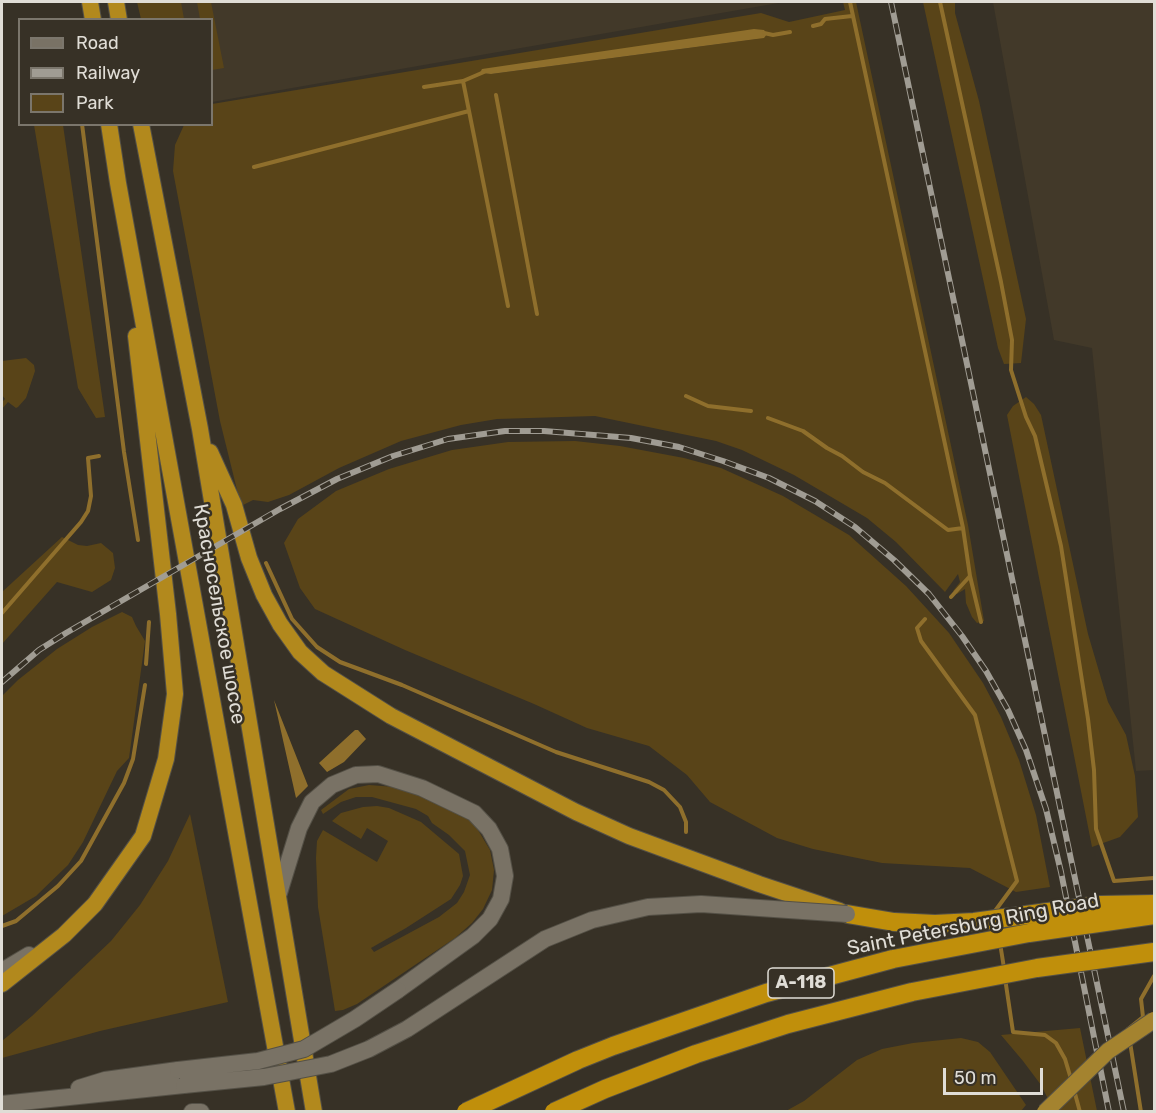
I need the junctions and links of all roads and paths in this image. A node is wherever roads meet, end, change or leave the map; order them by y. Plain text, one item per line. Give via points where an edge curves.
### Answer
1 (90, 2) edge
2 (116, 2) edge
3 (93, 18) edge
4 (119, 18) edge
5 (109, 126) edge
6 (141, 126) edge
7 (118, 183) junction
8 (200, 429) junction
9 (279, 893) junction
10 (1155, 904) edge
11 (847, 914) junction
12 (1155, 915) edge
13 (64, 935) junction
14 (1155, 952) edge
15 (2, 971) edge
16 (2, 984) edge
17 (1155, 1020) edge
18 (181, 1078) junction
19 (2, 1104) edge
20 (192, 1112) edge
21 (201, 1112) edge
22 (287, 1112) edge
23 (314, 1112) edge
24 (465, 1112) edge
25 (554, 1112) edge
26 (1045, 1112) edge

1 - 3 highway
2 - 4 highway
5 - 7 highway, Красносельское шоссе
6 - 8 highway, Красносельское шоссе
7 - 13 highway via 175,694 166,759 143,836 95,904
7 - 22 highway, Красносельское шоссе
8 - 9 highway, Красносельское шоссе
8 - 11 highway, bridge via 234,505 264,595 300,652 323,673 391,716 629,836
9 - 18 main road, bridge via 299,828 312,802 332,785 356,775 378,774 422,788 474,813 501,849 506,876 490,919 473,936 356,1019 304,1049
9 - 23 highway, Красносельское шоссе
10 - 11 highway, bridge via 1100,905 935,924
11 - 18 main road, bridge via 701,904 648,907 592,920 545,939 407,1029 331,1064 264,1077
12 - 24 highway, Saint Petersburg Ring Road / А-118, bridge via 1029,933 893,959 766,993 613,1046
13 - 15 main road
13 - 16 highway
14 - 25 highway, А-118, bridge via 1037,968 912,992 788,1024 696,1054
17 - 26 main road, bridge via 1108,1052
18 - 19 main road
20 - 21 main road

